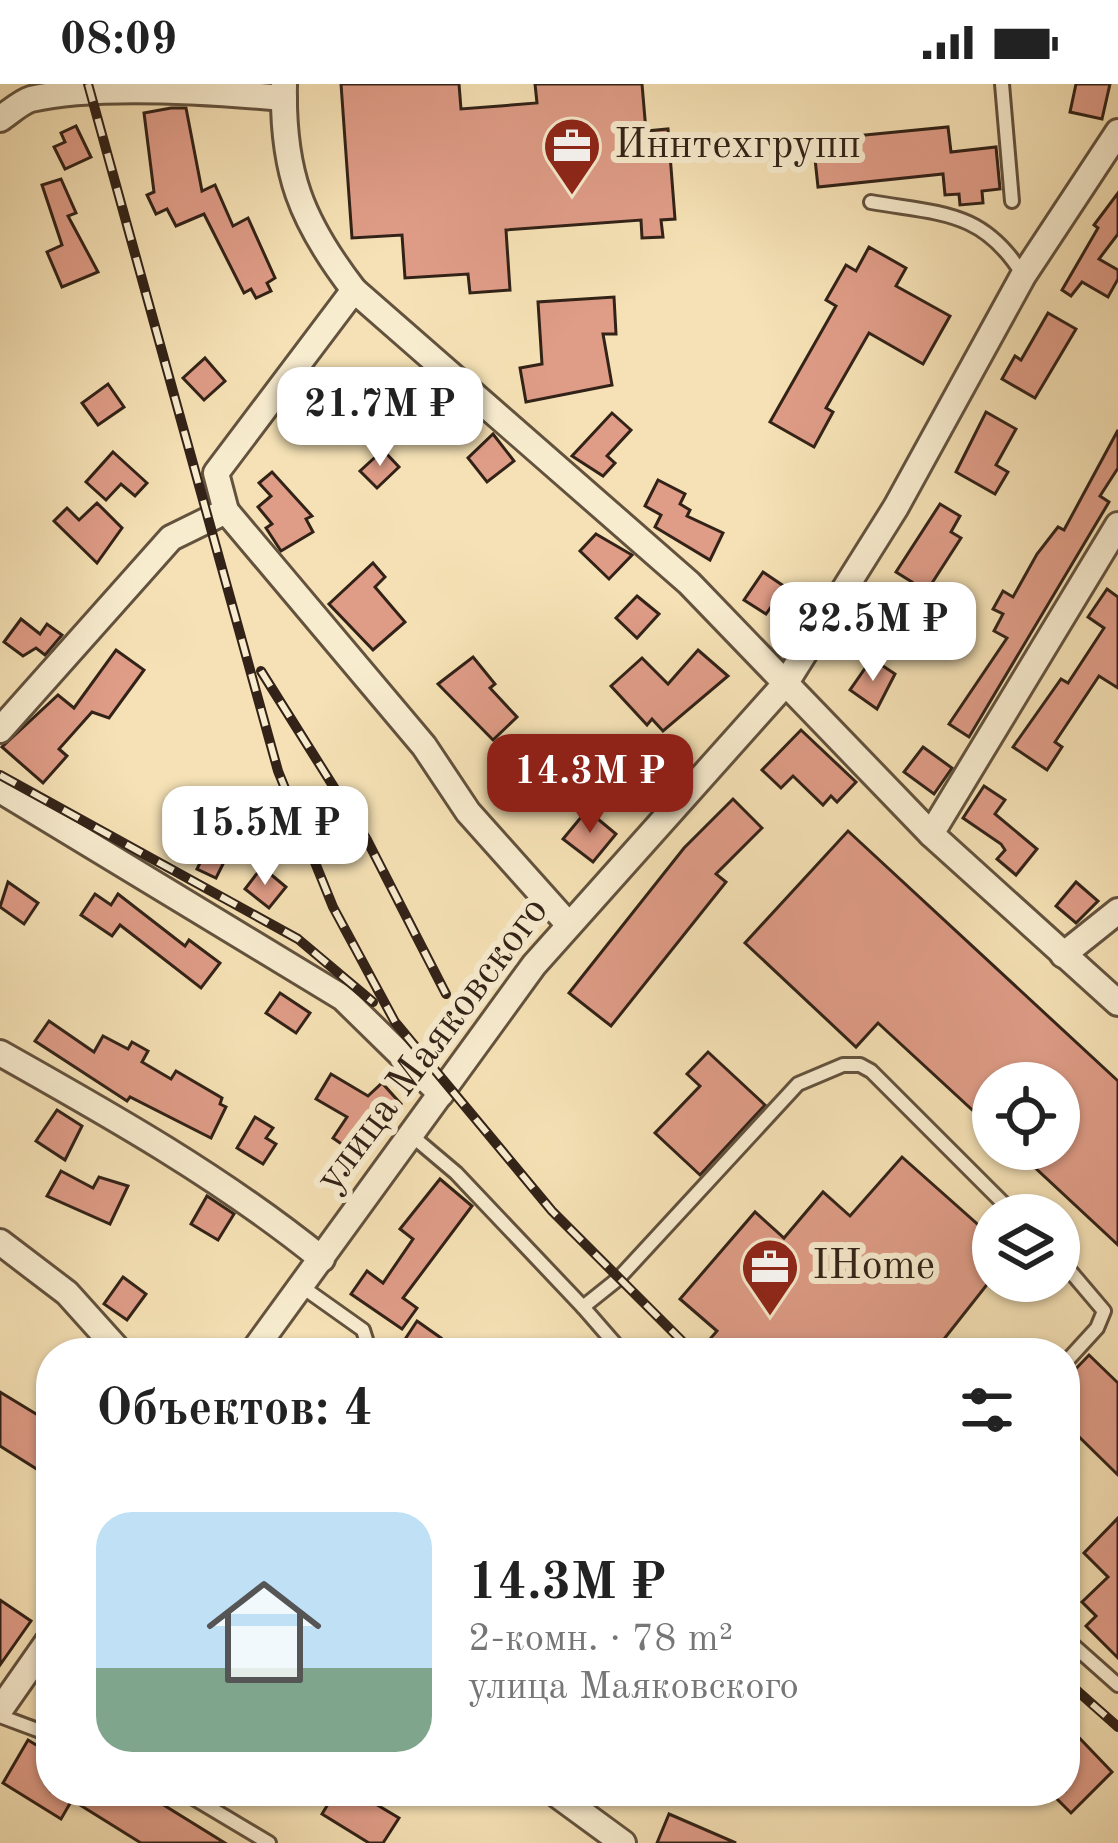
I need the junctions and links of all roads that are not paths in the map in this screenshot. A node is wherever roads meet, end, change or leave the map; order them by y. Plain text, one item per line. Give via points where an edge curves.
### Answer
1 (1002, 84) edge
2 (284, 91) edge
3 (23, 92) edge
4 (0, 119) edge
5 (1118, 132) edge
6 (1012, 201) dead end
7 (871, 202) dead end
8 (1023, 276) junction
9 (354, 290) junction
10 (226, 511) junction
11 (1118, 525) edge
12 (785, 684) junction
13 (0, 730) edge
14 (0, 790) edge
15 (931, 834) junction
16 (1118, 911) edge
17 (569, 925) junction
18 (1063, 955) junction
19 (1118, 1003) edge
20 (0, 1053) edge
21 (441, 1094) junction
22 (411, 1136) junction
23 (995, 1194) edge
24 (0, 1243) edge
25 (322, 1259) junction
26 (1080, 1279) edge
27 (301, 1286) junction
28 (583, 1307) junction
29 (1102, 1321) junction
30 (1118, 1327) edge
31 (108, 1338) edge
32 (264, 1338) edge
33 (366, 1338) edge
34 (610, 1338) edge
35 (1080, 1346) edge
36 (1080, 1651) edge
37 (36, 1659) edge
38 (1118, 1685) edge
39 (0, 1713) edge
40 (36, 1729) edge
41 (207, 1806) edge
42 (572, 1806) edge
43 (269, 1843) edge
44 (622, 1843) edge

1 - 6 lane
2 - 3 street
2 - 9 street via 292,180 313,238
3 - 4 street
5 - 8 street, улица Маяковского
7 - 8 lane via 973,220 1004,245
8 - 12 street, улица Маяковского via 896,507
9 - 10 street via 216,473
9 - 12 street via 689,583
10 - 13 street via 171,538
10 - 17 street
11 - 15 street
12 - 15 street
12 - 17 street, улица Маяковского
14 - 21 street via 344,998
15 - 18 street
16 - 18 street
17 - 21 street, улица Маяковского
18 - 19 street
20 - 25 street via 205,1173
21 - 22 street, улица Маяковского
22 - 25 street, улица Маяковского
22 - 28 lane
23 - 28 lane via 871,1071 843,1065 798,1084
24 - 31 street via 68,1293
25 - 27 street, улица Маяковского
26 - 29 lane via 1097,1296
27 - 32 street, улица Маяковского
27 - 33 lane
28 - 34 lane
29 - 30 lane
29 - 35 lane
36 - 38 lane
37 - 39 street
39 - 40 lane
41 - 43 lane
42 - 44 street

